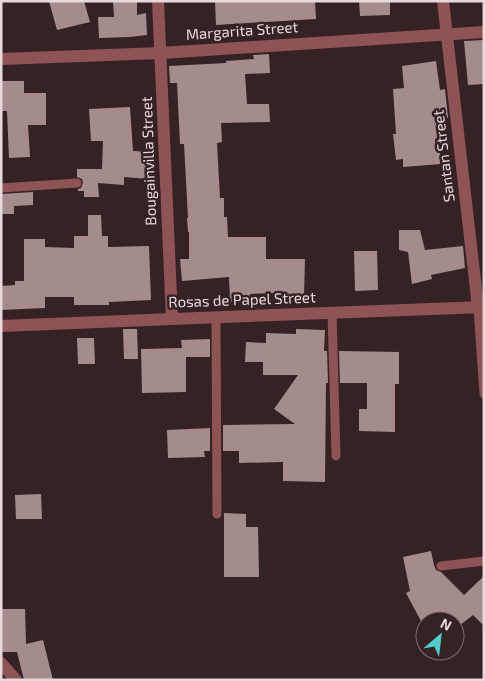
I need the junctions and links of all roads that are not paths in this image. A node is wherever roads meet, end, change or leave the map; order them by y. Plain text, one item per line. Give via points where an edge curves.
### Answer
1 (158, 1) edge
2 (443, 1) edge
3 (484, 32) edge
4 (446, 35) junction
5 (161, 52) junction
6 (1, 58) edge
7 (77, 183) dead end
8 (1, 188) edge
9 (481, 307) edge
10 (332, 312) junction
11 (216, 317) junction
12 (172, 318) junction
13 (1, 326) edge
14 (484, 394) edge
15 (336, 456) dead end
16 (217, 514) dead end
17 (484, 562) edge
18 (442, 566) dead end
19 (1, 663) edge
20 (16, 680) edge

1 - 5 street, Bougainvilla Street
2 - 4 street, Santan Street
3 - 4 street, Margarita Street
4 - 5 street, Margarita Street
4 - 9 street, Santan Street
5 - 6 street, Margarita Street
5 - 12 street, Bougainvilla Street
7 - 8 lane
9 - 10 street, Rosas de Papel Street
9 - 14 lane
10 - 11 street, Rosas de Papel Street
10 - 15 lane
11 - 12 street, Rosas de Papel Street
11 - 16 lane
12 - 13 street, Rosas de Papel Street
17 - 18 lane
19 - 20 street

